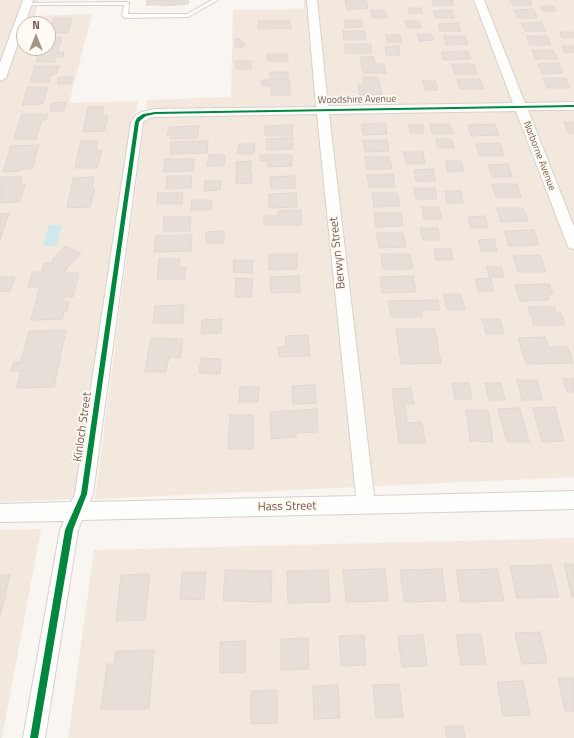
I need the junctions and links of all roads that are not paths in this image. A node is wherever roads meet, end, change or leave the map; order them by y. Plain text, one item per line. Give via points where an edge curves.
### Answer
1 (216, 0) edge
2 (312, 0) edge
3 (479, 0) edge
4 (28, 2) edge
5 (0, 78) edge
6 (574, 106) edge
7 (520, 107) junction
8 (323, 110) junction
9 (142, 117) joint
10 (574, 244) edge
11 (574, 500) edge
12 (366, 505) junction
13 (77, 512) junction
14 (0, 514) edge
15 (34, 738) edge

1 - 4 lane via 188,15 125,16 127,3
2 - 8 street, Berwyn Street
3 - 7 street, Norborne Avenue
4 - 5 street
6 - 7 street, Woodshire Avenue
7 - 8 street, Woodshire Avenue
7 - 10 street, Norborne Avenue
8 - 9 street, Woodshire Avenue via 155,113
8 - 12 street, Berwyn Street
9 - 13 street, Kinloch Street via 137,122 85,487
11 - 12 street, Hass Street
12 - 13 street, Hass Street
13 - 14 street, Hass Street
13 - 15 street, Kinloch Street via 69,530

